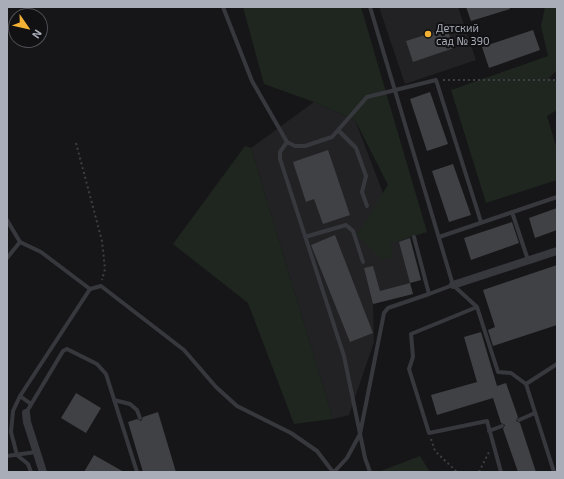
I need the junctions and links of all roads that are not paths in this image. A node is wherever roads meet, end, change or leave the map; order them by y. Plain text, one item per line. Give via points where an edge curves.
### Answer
1 (223, 7) edge
2 (370, 7) edge
3 (394, 91) junction
4 (338, 130) junction
5 (286, 142) junction
6 (557, 196) edge
7 (367, 206) dead end
8 (512, 212) junction
9 (7, 220) edge
10 (481, 222) junction
11 (305, 237) junction
12 (414, 237) dead end
13 (439, 237) junction
14 (20, 242) junction
15 (557, 251) edge
16 (7, 258) edge
17 (528, 261) junction
18 (363, 262) dead end
19 (453, 285) junction
20 (90, 290) junction
21 (429, 294) junction
22 (477, 307) junction
23 (557, 364) edge
24 (526, 384) junction
25 (20, 396) junction
26 (114, 400) junction
27 (31, 404) junction
28 (26, 413) joint
29 (535, 413) junction
30 (140, 418) dead end
31 (519, 420) dead end
32 (502, 426) dead end
33 (490, 430) junction
34 (360, 434) junction
35 (36, 452) junction
36 (17, 455) junction
37 (7, 456) edge
38 (31, 472) edge
39 (42, 472) edge
40 (137, 472) edge
41 (334, 472) edge
42 (370, 472) edge
43 (501, 472) edge
44 (554, 472) edge

1 - 5 lane via 252,81
2 - 3 lane
3 - 4 lane via 367,97
3 - 10 lane via 436,80
3 - 13 lane
4 - 5 lane via 332,137 305,146 300,147
4 - 7 lane via 356,148 366,176 362,192
5 - 11 lane via 280,152 280,159
6 - 8 lane
8 - 10 lane
8 - 17 lane
9 - 14 lane
10 - 13 lane
11 - 18 lane via 341,224 346,225 353,231
11 - 34 lane via 344,356
12 - 21 lane
13 - 19 lane
14 - 16 lane
14 - 20 lane via 41,252
15 - 17 street
17 - 19 street
19 - 21 lane
19 - 22 lane
20 - 25 lane
20 - 41 lane via 101,286 184,350 216,387 237,406 291,433 317,451
21 - 34 lane via 388,308 384,313
22 - 24 lane via 498,372 511,373
22 - 33 lane via 411,334 413,358 409,369 429,433 487,421
23 - 24 lane
24 - 29 lane
25 - 27 lane
25 - 36 lane via 13,411 11,432
26 - 27 lane via 101,366 68,349 60,354
26 - 30 lane via 130,404 137,410
26 - 40 lane
27 - 28 lane
28 - 35 street
29 - 31 lane
29 - 44 lane
32 - 33 lane
33 - 43 lane
34 - 41 lane via 347,458
34 - 42 lane
35 - 36 lane
35 - 39 street
36 - 37 lane
36 - 38 lane via 28,464

